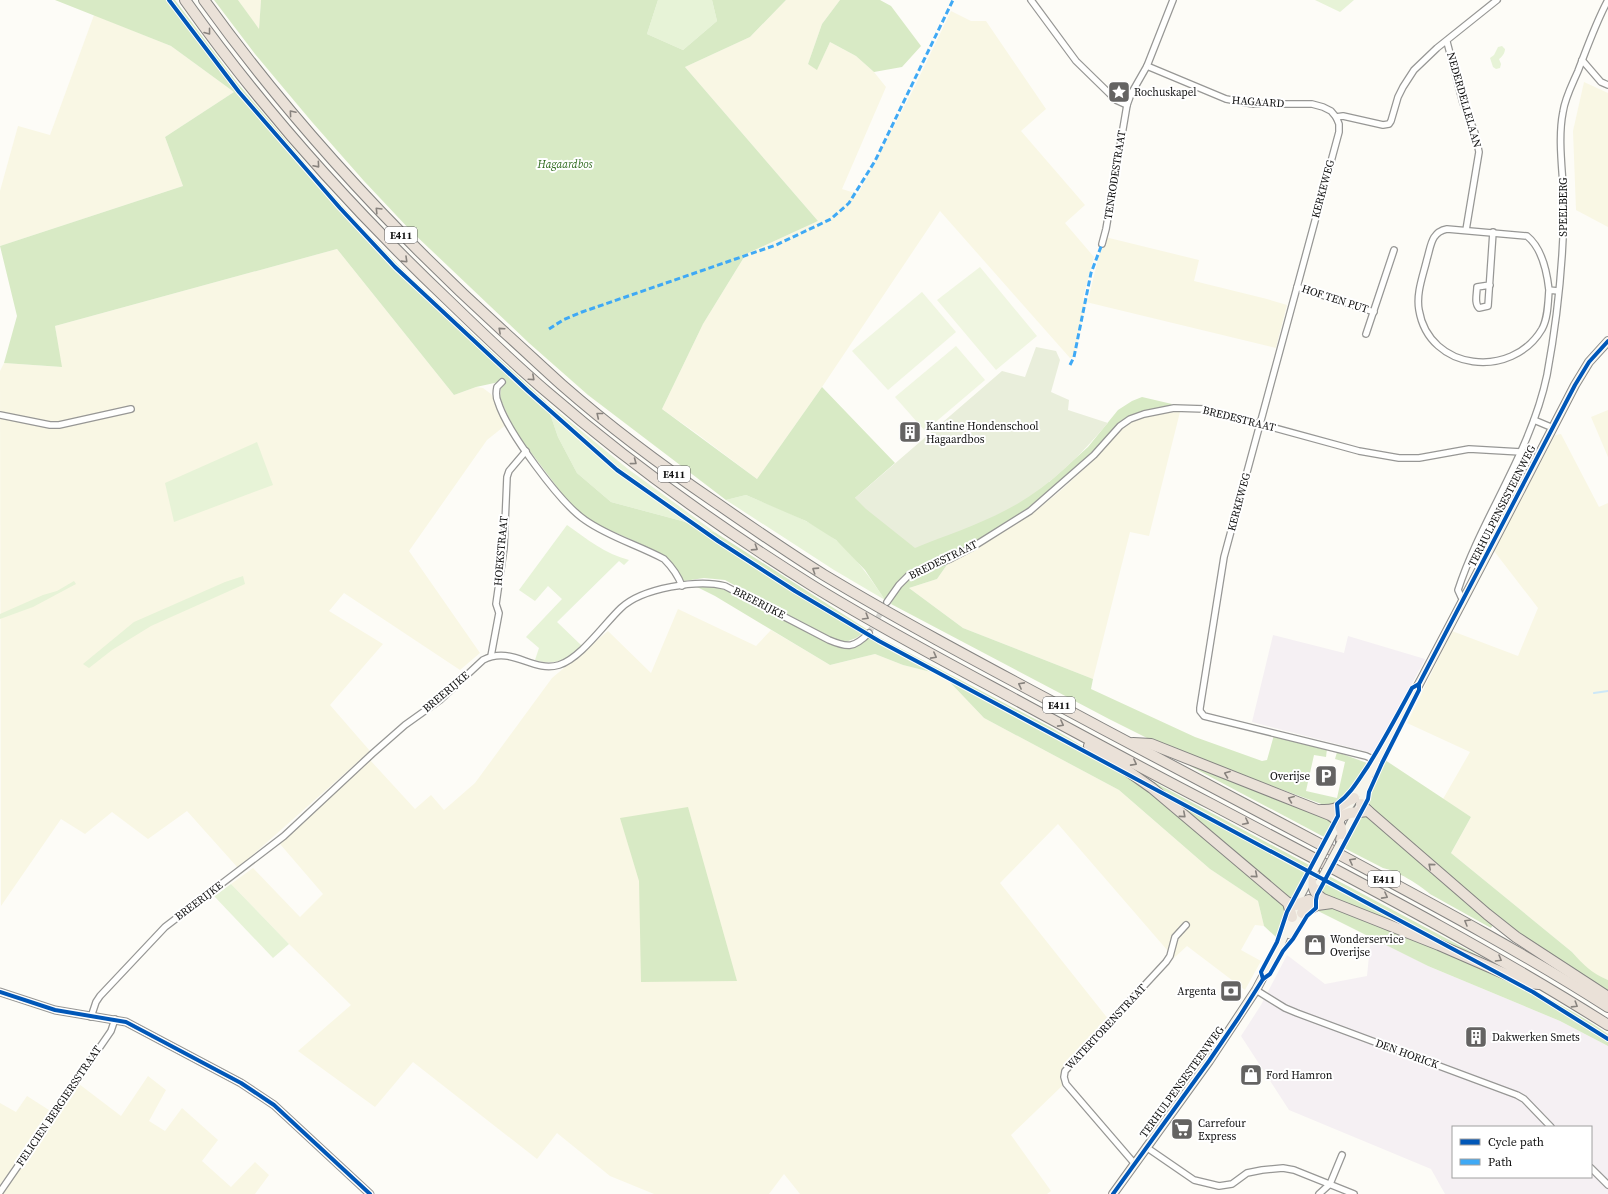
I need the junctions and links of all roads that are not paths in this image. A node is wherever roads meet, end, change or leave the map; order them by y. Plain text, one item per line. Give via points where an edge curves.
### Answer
1 (185, 0) edge
2 (204, 0) edge
3 (1031, 0) edge
4 (1174, 0) edge
5 (1498, 0) edge
6 (1608, 0) edge
7 (1447, 42) junction
8 (1582, 60) junction
9 (1147, 66) junction
10 (1608, 85) edge
11 (1127, 105) junction
12 (1336, 117) junction
13 (1466, 230) junction
14 (1493, 232) junction
15 (1102, 244) dead end
16 (1394, 250) dead end
17 (1490, 286) dead end
18 (1297, 287) junction
19 (1549, 290) junction
20 (1558, 291) junction
21 (1548, 300) junction
22 (1557, 301) junction
23 (1374, 312) junction
24 (1366, 334) dead end
25 (1608, 341) edge
26 (502, 382) dead end
27 (131, 409) dead end
28 (0, 415) edge
29 (1534, 420) junction
30 (1259, 423) junction
31 (1553, 428) junction
32 (526, 451) junction
33 (1521, 452) junction
34 (682, 586) junction
35 (1463, 601) junction
36 (887, 602) tunnel mouth
37 (869, 633) tunnel mouth
38 (491, 656) junction
39 (1075, 732) junction
40 (1129, 743) junction
41 (1377, 761) junction
42 (1360, 806) junction
43 (1319, 810) junction
44 (1342, 823) junction
45 (1341, 843) joint
46 (1314, 870) joint
47 (1312, 891) junction
48 (1335, 903) junction
49 (1295, 907) junction
50 (1292, 917) joint
51 (1186, 925) dead end
52 (1281, 944) junction
53 (1549, 969) junction
54 (1573, 974) junction
55 (1543, 984) junction
56 (1256, 990) junction
57 (0, 992) edge
58 (1608, 997) edge
59 (1608, 1007) edge
60 (91, 1017) junction
61 (115, 1019) junction
62 (1608, 1025) edge
63 (1550, 1126) edge
64 (1146, 1147) junction
65 (1342, 1155) dead end
66 (1134, 1163) junction
67 (1592, 1169) edge
68 (1330, 1184) junction
69 (1608, 1185) edge
70 (0, 1192) edge
71 (370, 1194) edge
72 (1113, 1194) edge
73 (1319, 1194) edge
74 (1354, 1194) edge

1 -> 39 highway, E411 via 247,82 346,198 494,345 612,446 723,527 806,581 900,637
40 -> 2 highway, E411 via 926,634 822,574 752,529 630,440 564,386 404,238 356,188 262,77
3 - 11 street via 1076,61 1116,100
4 - 9 street
5 - 7 street, HAGAARD
6 - 8 street, SPEELBERG
7 - 12 street, HAGAARD via 1408,77 1398,96 1389,124
7 - 13 street, NEDERDELLELAAN via 1479,152
8 - 10 street via 1601,82
8 - 20 street, SPEELBERG via 1561,123 1564,208
9 - 11 street
9 - 12 street, HAGAARD via 1226,99 1253,104 1312,104 1331,111
11 - 15 street, TENRODESTRAAT
12 - 18 street, KERKEWEG via 1339,132
13 - 14 street
13 - 21 street via 1440,230 1435,235 1421,280 1419,310 1436,343 1453,356 1473,363 1509,357 1528,345 1542,329
14 - 17 street
14 - 19 street via 1521,234 1532,240 1537,246
16 - 23 street, HOF TEN PUT
18 - 23 street, HOF TEN PUT
18 - 30 street, KERKEWEG
19 - 20 street
19 - 21 street
20 - 22 street, SPEELBERG
21 - 22 street
22 - 29 street, SPEELBERG via 1555,329 1546,377
23 - 24 street, HOF TEN PUT
25 - 31 main road, TERHULPENSESTEENWEG via 1582,373
26 - 32 street via 497,387 498,404
27 - 28 street via 59,425
29 - 31 street
29 - 33 street, SPEELBERG
30 - 33 street, BREDESTRAAT via 1359,451 1399,458 1419,458 1469,449
30 - 36 street, BREDESTRAAT via 1192,408 1160,410 1130,419 1120,426 1094,455 1030,510 971,548 909,575
30 - 41 street, KERKEWEG via 1224,557 1200,711 1204,716 1366,756
31 - 35 main road, TERHULPENSESTEENWEG
32 - 34 street via 547,480 584,520 664,559 672,567
32 - 38 street, HOEKSTRAAT via 507,477 504,548 496,604 499,613
33 - 35 street, SPEELBERG via 1466,568 1458,590
34 - 37 street, BREERIJKE via 695,583 725,586 842,645 853,646
34 - 38 street, BREERIJKE via 650,592 630,601 582,650 559,665 539,665 507,656
35 - 41 main road, TERHULPENSESTEENWEG
38 - 60 street, BREERIJKE via 400,730 284,836 165,927 100,996
39 -> 49 highway via 1090,747 1152,788
39 -> 55 highway, E411 via 1452,932
43 -> 40 highway via 1151,744
53 -> 40 highway, E411 via 1460,918
41 - 42 main road, TERHULPENSESTEENWEG
42 - 43 highway via 1348,800 1337,808
42 - 44 highway
42 - 44 main road, TERHULPENSESTEENWEG
54 -> 42 highway via 1516,937
43 - 44 highway
44 - 45 highway
44 - 46 main road, TERHULPENSESTEENWEG, bridge
45 - 47 main road, TERHULPENSESTEENWEG, bridge
46 - 47 highway
47 - 48 highway via 1323,899
47 - 49 highway
47 - 49 main road, TERHULPENSESTEENWEG
48 - 49 highway
48 - 55 highway via 1526,983
49 - 50 highway
49 - 52 main road, TERHULPENSESTEENWEG via 1285,941
50 - 52 main road, TERHULPENSESTEENWEG
51 - 66 street, WATERTORENSTRAAT via 1175,936 1166,962 1065,1071 1066,1084
52 - 56 main road, TERHULPENSESTEENWEG
53 - 54 highway
53 - 59 highway, E411
54 - 58 highway
55 -> 62 highway, E411
56 - 63 street, DEN HORICK via 1296,1013 1517,1095
56 - 64 main road, TERHULPENSESTEENWEG via 1209,1061
57 - 60 street via 55,1010
60 - 61 street
61 - 70 street, FELICIEN BERGIERSSTRAAT via 111,1030
61 - 71 street via 136,1026 241,1083 274,1105
64 - 66 main road, TERHULPENSESTEENWEG
64 - 68 street via 1194,1180 1219,1186 1232,1184 1247,1173 1283,1168
65 - 68 street
66 - 72 main road, TERHULPENSESTEENWEG
67 - 69 street
68 - 73 street
68 - 74 street

